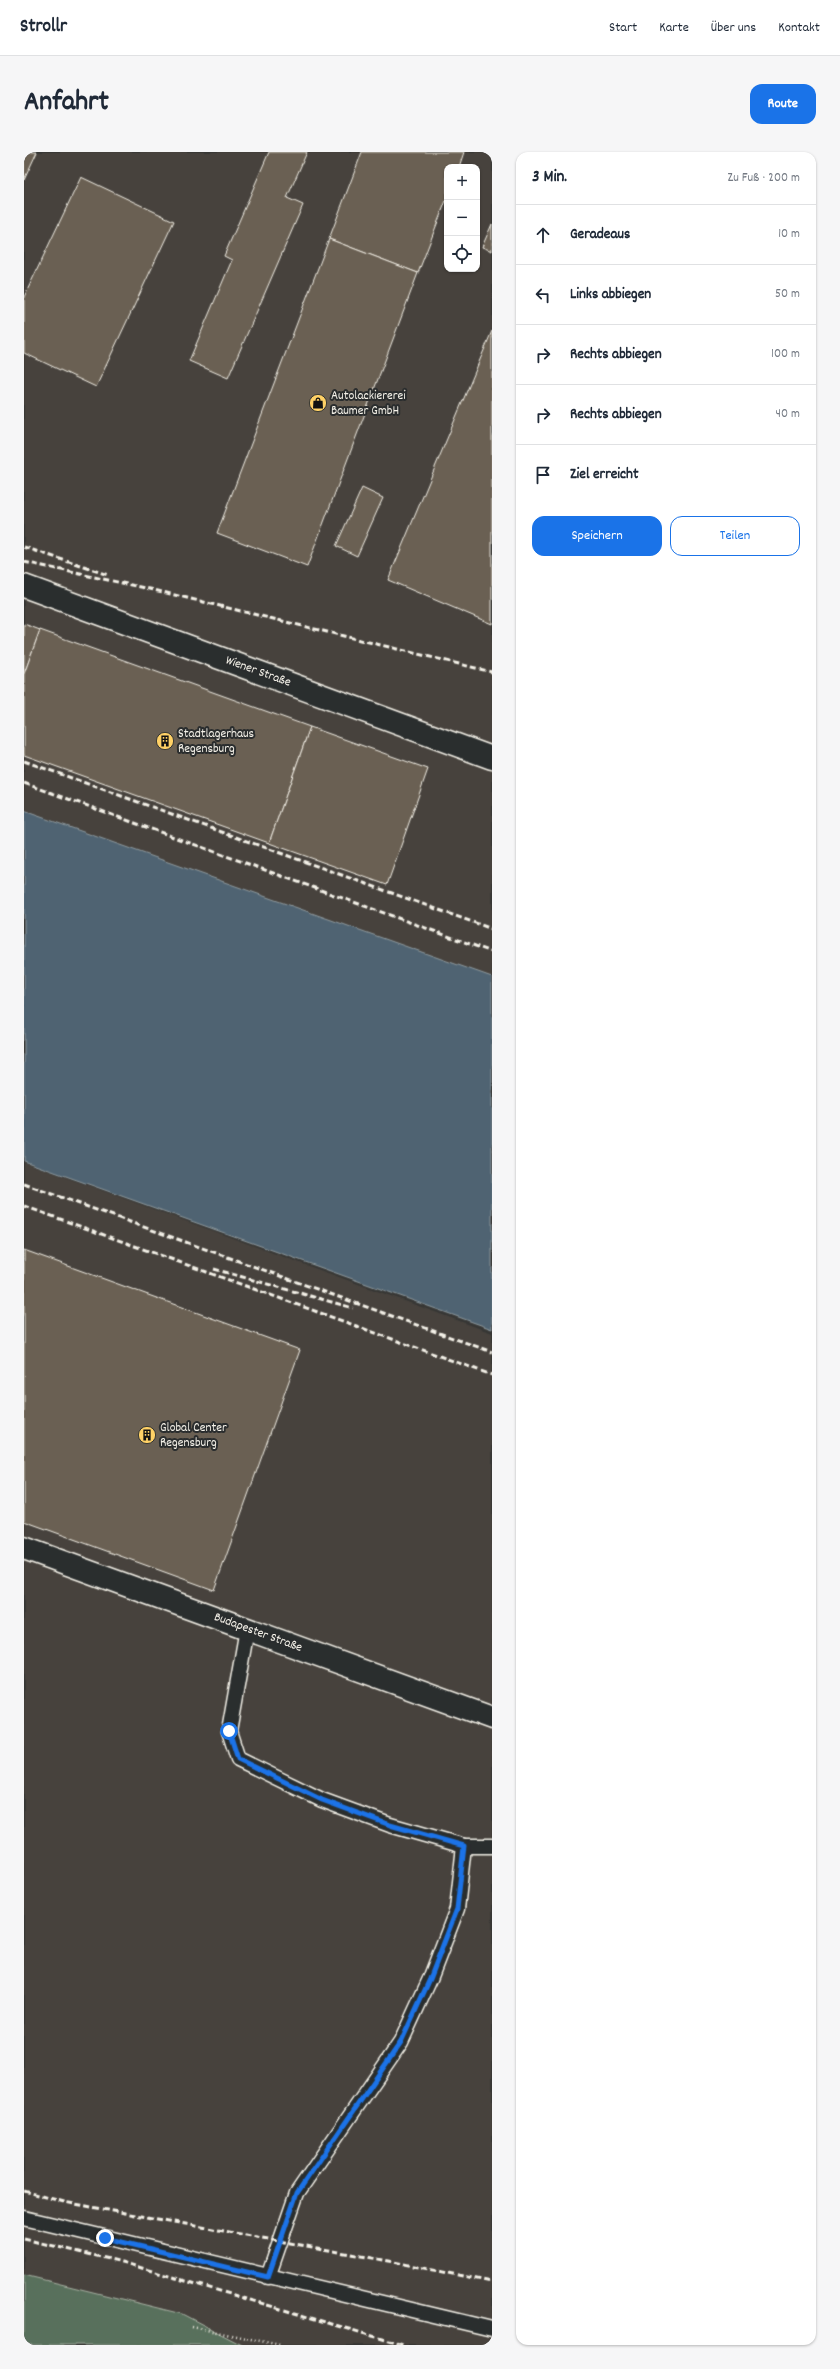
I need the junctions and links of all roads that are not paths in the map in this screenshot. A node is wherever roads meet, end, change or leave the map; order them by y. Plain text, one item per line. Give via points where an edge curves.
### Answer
1 (24, 586) edge
2 (492, 758) edge
3 (24, 1548) edge
4 (247, 1629) junction
5 (492, 1718) edge
6 (464, 1846) junction
7 (492, 1846) edge
8 (24, 2218) edge
9 (268, 2277) junction
10 (492, 2329) edge

1 - 2 street, Wiener Straße
3 - 4 street, Budapester Straße
4 - 5 street, Budapester Straße
4 - 6 lane via 229,1731 238,1759 322,1800 390,1825
6 - 7 lane
6 - 9 lane via 457,1909 430,1979 401,2042 297,2193
8 - 9 lane
9 - 10 lane

